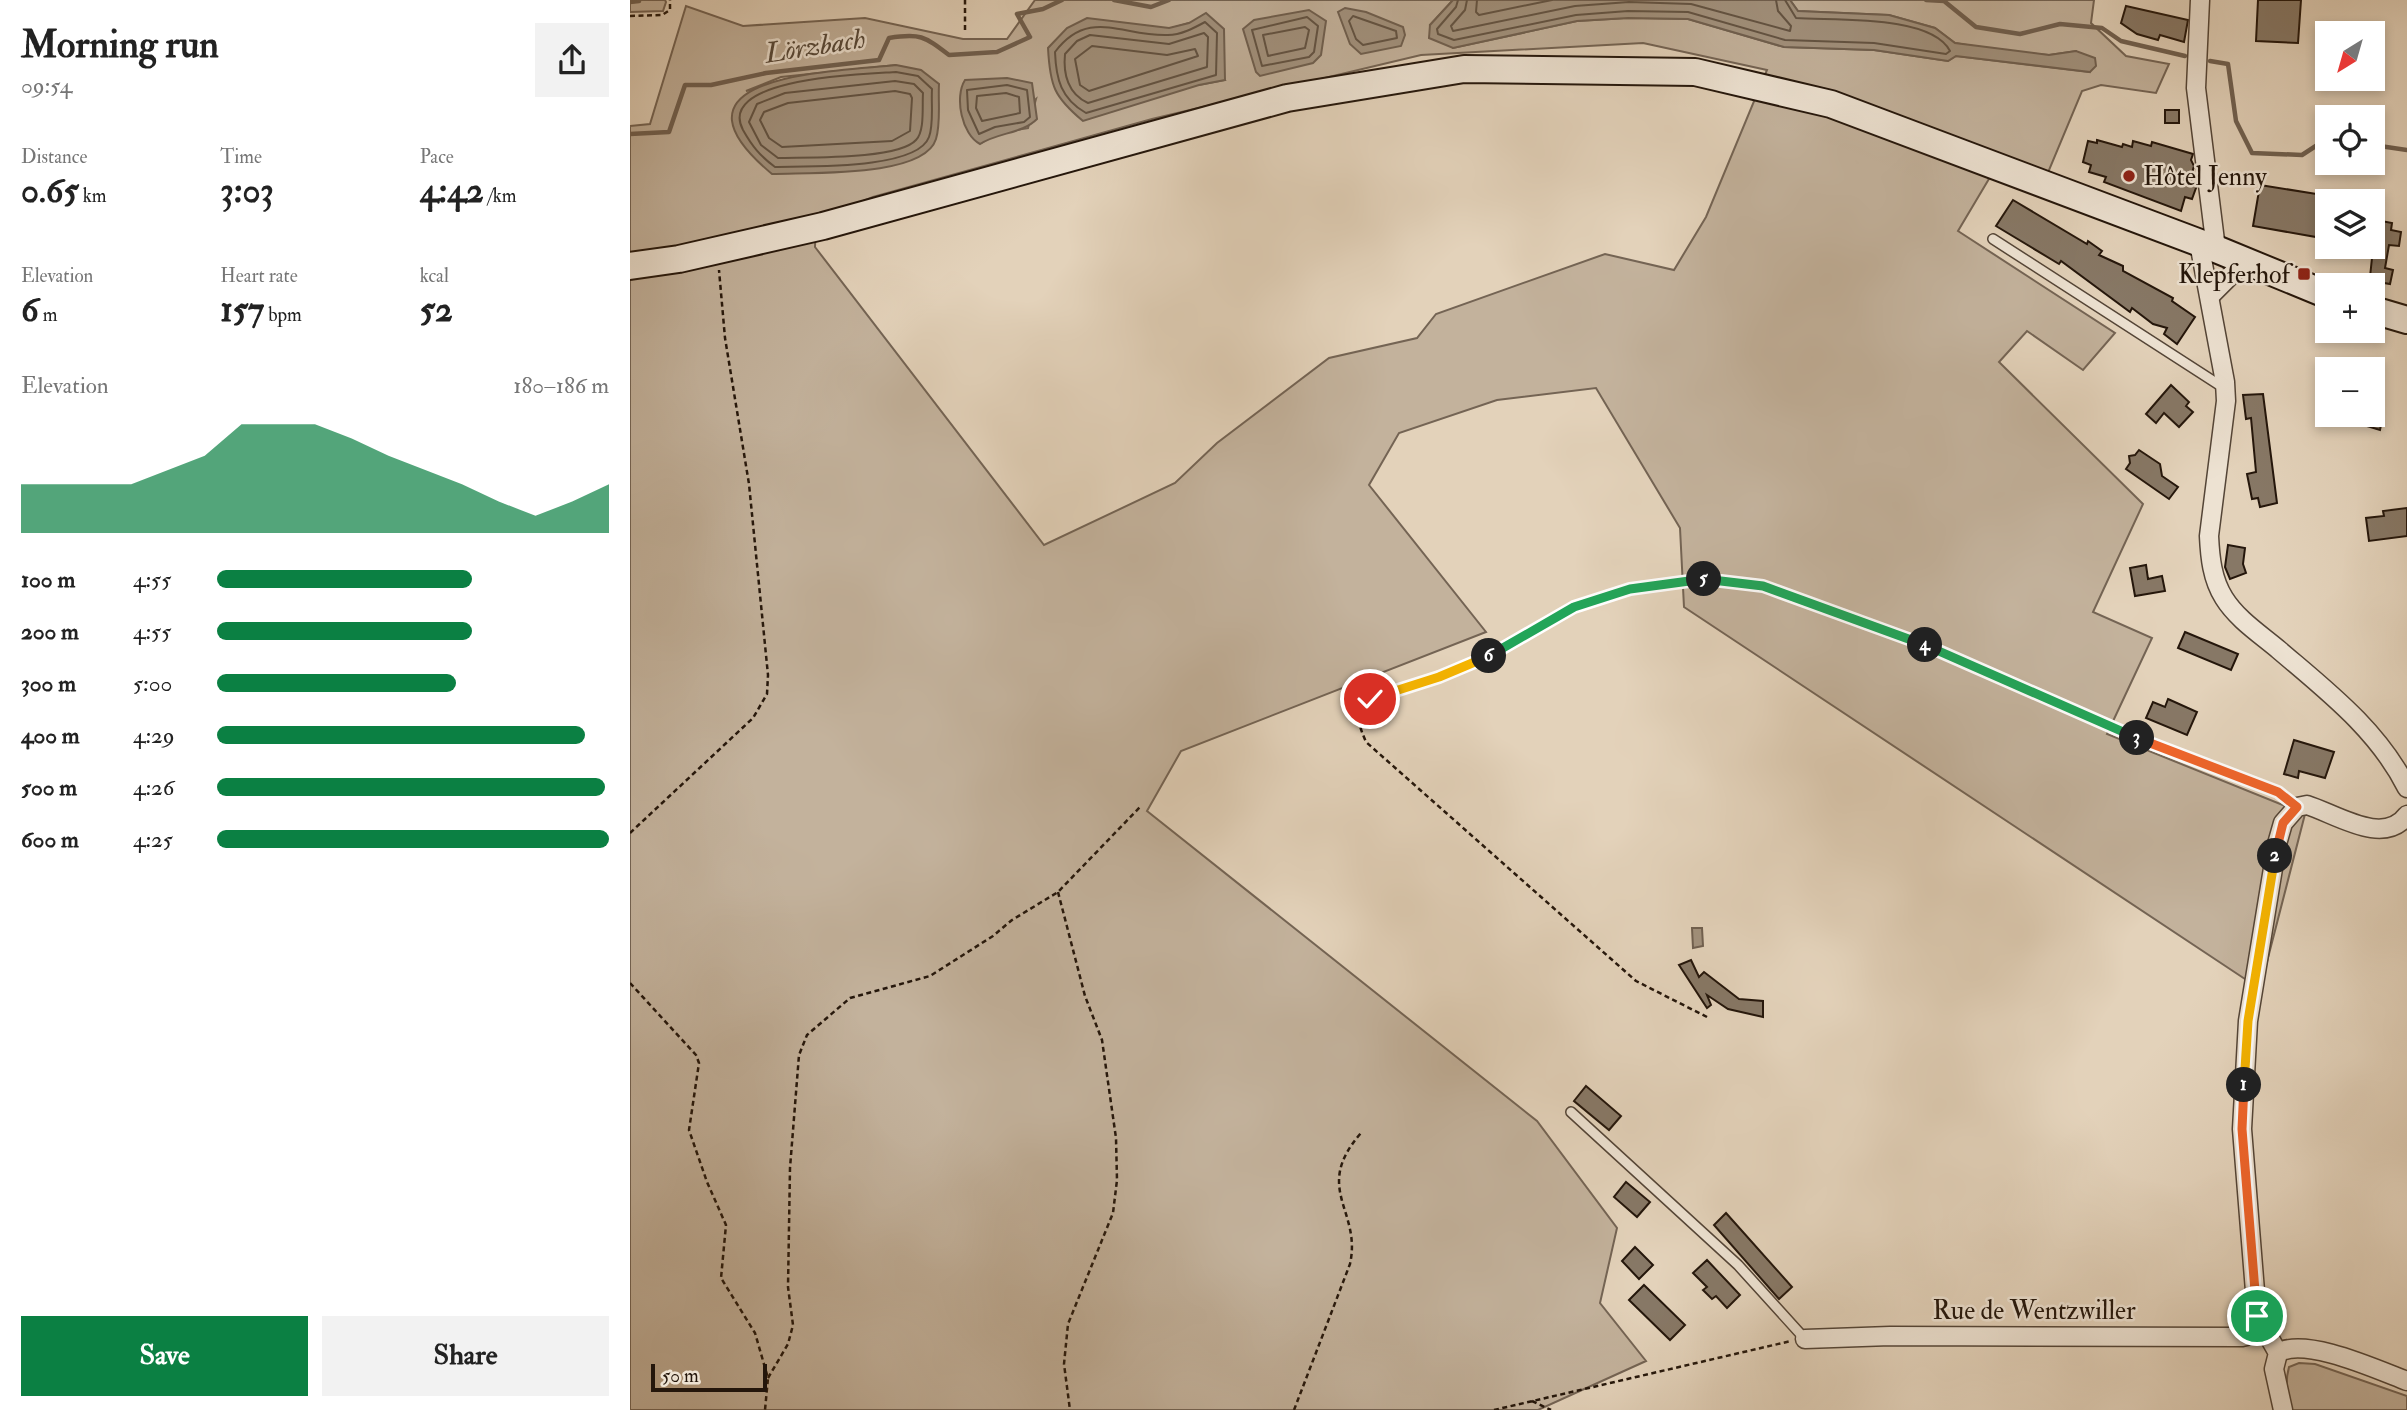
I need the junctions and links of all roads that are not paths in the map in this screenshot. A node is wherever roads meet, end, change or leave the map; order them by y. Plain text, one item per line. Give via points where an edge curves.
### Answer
1 (2200, 0) edge
2 (1993, 239) dead end
3 (2207, 246) junction
4 (2245, 261) junction
5 (630, 266) edge
6 (2315, 290) edge
7 (2210, 296) junction
8 (2385, 314) edge
9 (2407, 320) edge
10 (2226, 389) junction
11 (2407, 788) edge
12 (2407, 815) edge
13 (1570, 1112) dead end
14 (2263, 1332) junction
15 (1805, 1339) joint
16 (2278, 1353) junction
17 (2407, 1381) edge
18 (2283, 1410) edge

1 - 3 street via 2196,89
2 - 10 lane
3 - 4 main road
3 - 5 main road via 1806,98 1695,72 1464,69 1287,98 823,226
3 - 7 street
4 - 6 main road
4 - 7 street
7 - 10 street
8 - 9 main road
10 - 11 street via 2209,536 2219,588 2247,623 2354,715
12 - 14 street via 2400,824 2382,831 2307,805 2297,807 2283,823 2277,844 2248,1021 2242,1129 2255,1301
13 - 15 lane via 1738,1265
14 - 15 street, Rue de Wentzwiller via 2242,1337
14 - 16 street
16 - 17 street via 2300,1348 2321,1352
16 - 18 street via 2274,1369

